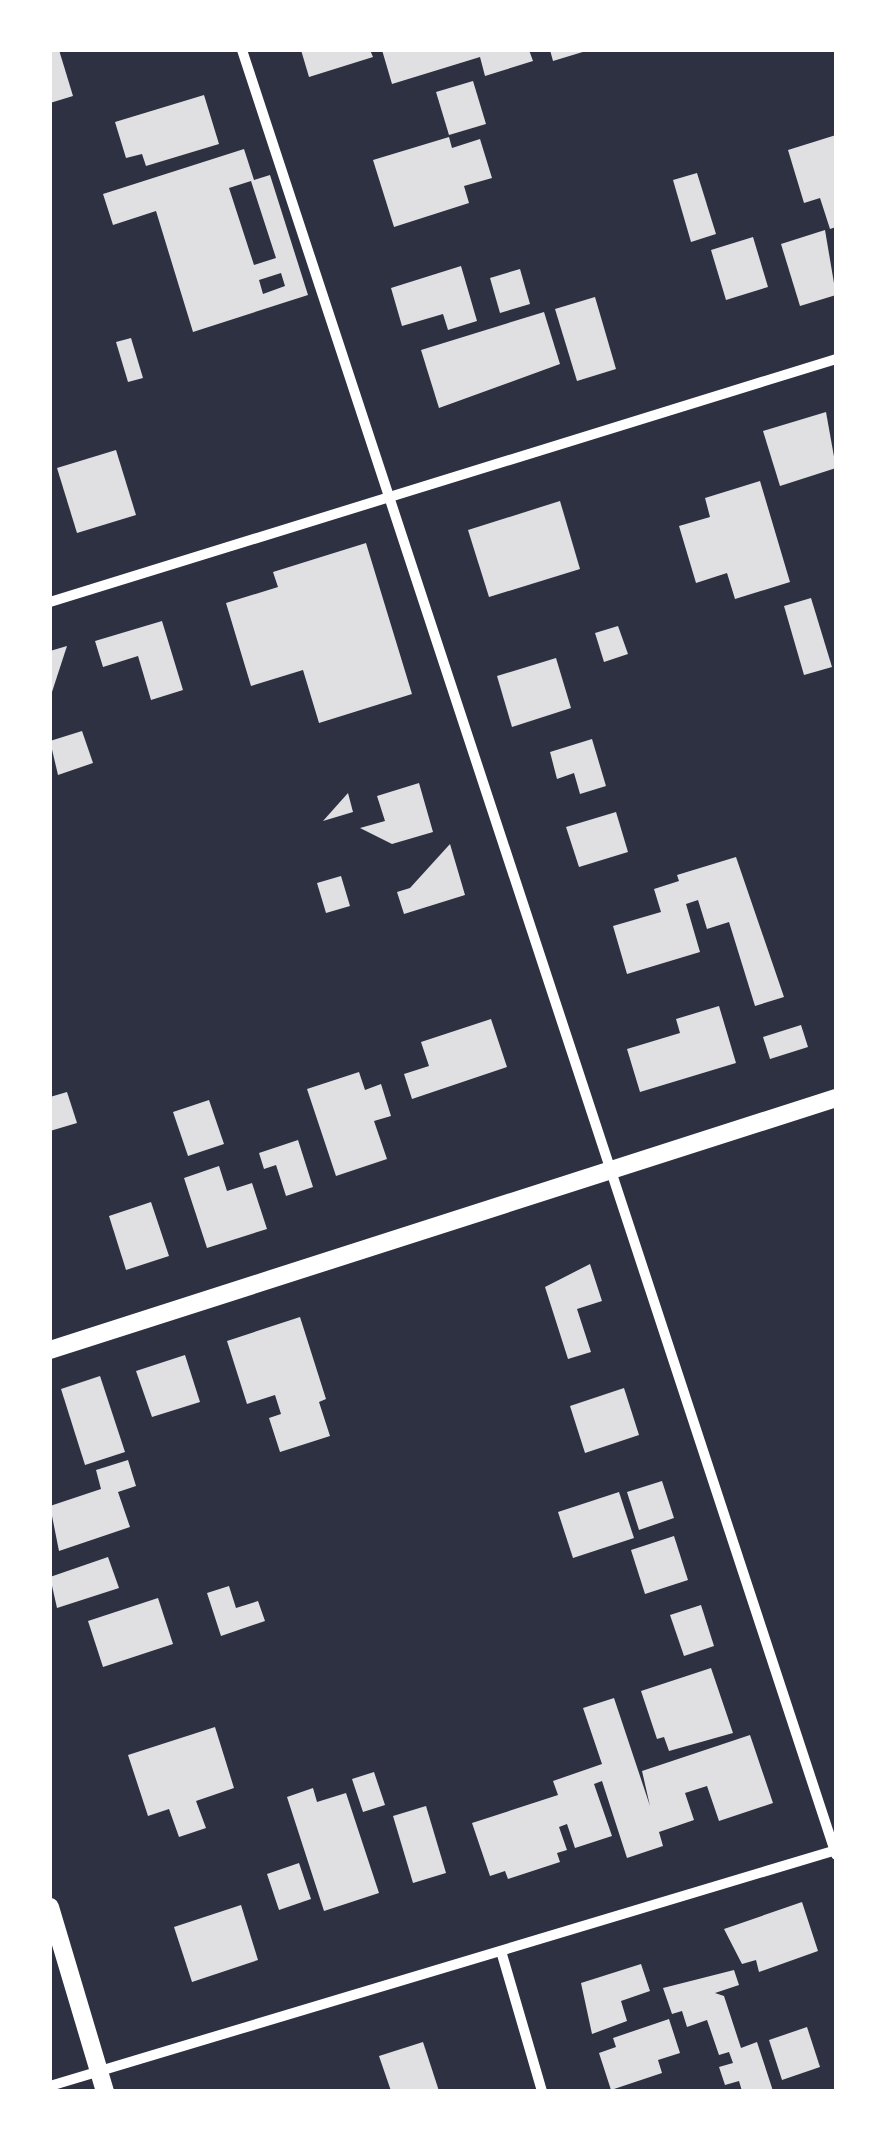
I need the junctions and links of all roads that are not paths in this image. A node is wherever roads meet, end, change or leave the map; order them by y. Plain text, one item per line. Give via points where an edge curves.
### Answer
1 (242, 50) edge
2 (836, 359) edge
3 (388, 500) junction
4 (50, 602) edge
5 (836, 1098) edge
6 (610, 1170) junction
7 (50, 1350) edge
8 (836, 1852) edge
9 (50, 1907) edge
10 (500, 1951) junction
11 (102, 2082) edge
12 (50, 2086) edge
13 (542, 2091) edge

1 - 3 street
2 - 3 street
3 - 4 street
3 - 6 street
5 - 6 street
6 - 7 street
6 - 8 street
8 - 10 street
9 - 11 street
10 - 11 street
10 - 13 street
11 - 12 street

